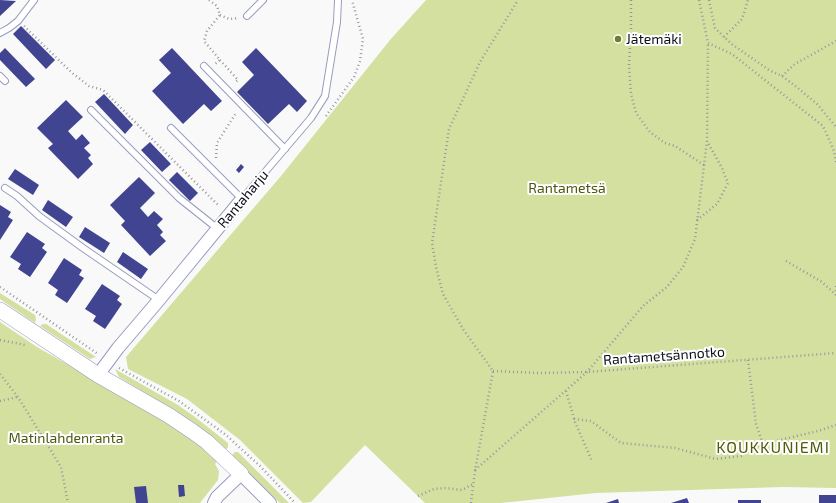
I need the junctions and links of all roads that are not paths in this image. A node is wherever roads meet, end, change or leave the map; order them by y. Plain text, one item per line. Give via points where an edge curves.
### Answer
1 (34, 0) edge
2 (264, 0) edge
3 (338, 0) edge
4 (247, 16) road end
5 (0, 34) edge
6 (206, 68) road end
7 (0, 76) edge
8 (5, 81) dead end
9 (91, 110) dead end
10 (171, 128) dead end
11 (285, 148) junction
12 (5, 188) dead end
13 (242, 199) junction
14 (218, 229) junction
15 (159, 300) junction
16 (0, 310) edge
17 (98, 375) junction
18 (241, 474) junction
19 (214, 503) edge
20 (270, 503) edge

1 - 5 lane via 18,20
2 - 4 lane
3 - 11 lane, Rantaharju via 325,96 311,118
6 - 11 lane
7 - 8 lane
9 - 14 lane via 178,198
10 - 13 lane
11 - 13 lane, Rantaharju
12 - 15 lane via 83,248
13 - 14 street, Rantaharju
14 - 15 street, Rantaharju
15 - 17 street, Rantaharju
16 - 17 street
17 - 18 street via 192,431
18 - 19 street
18 - 20 street

